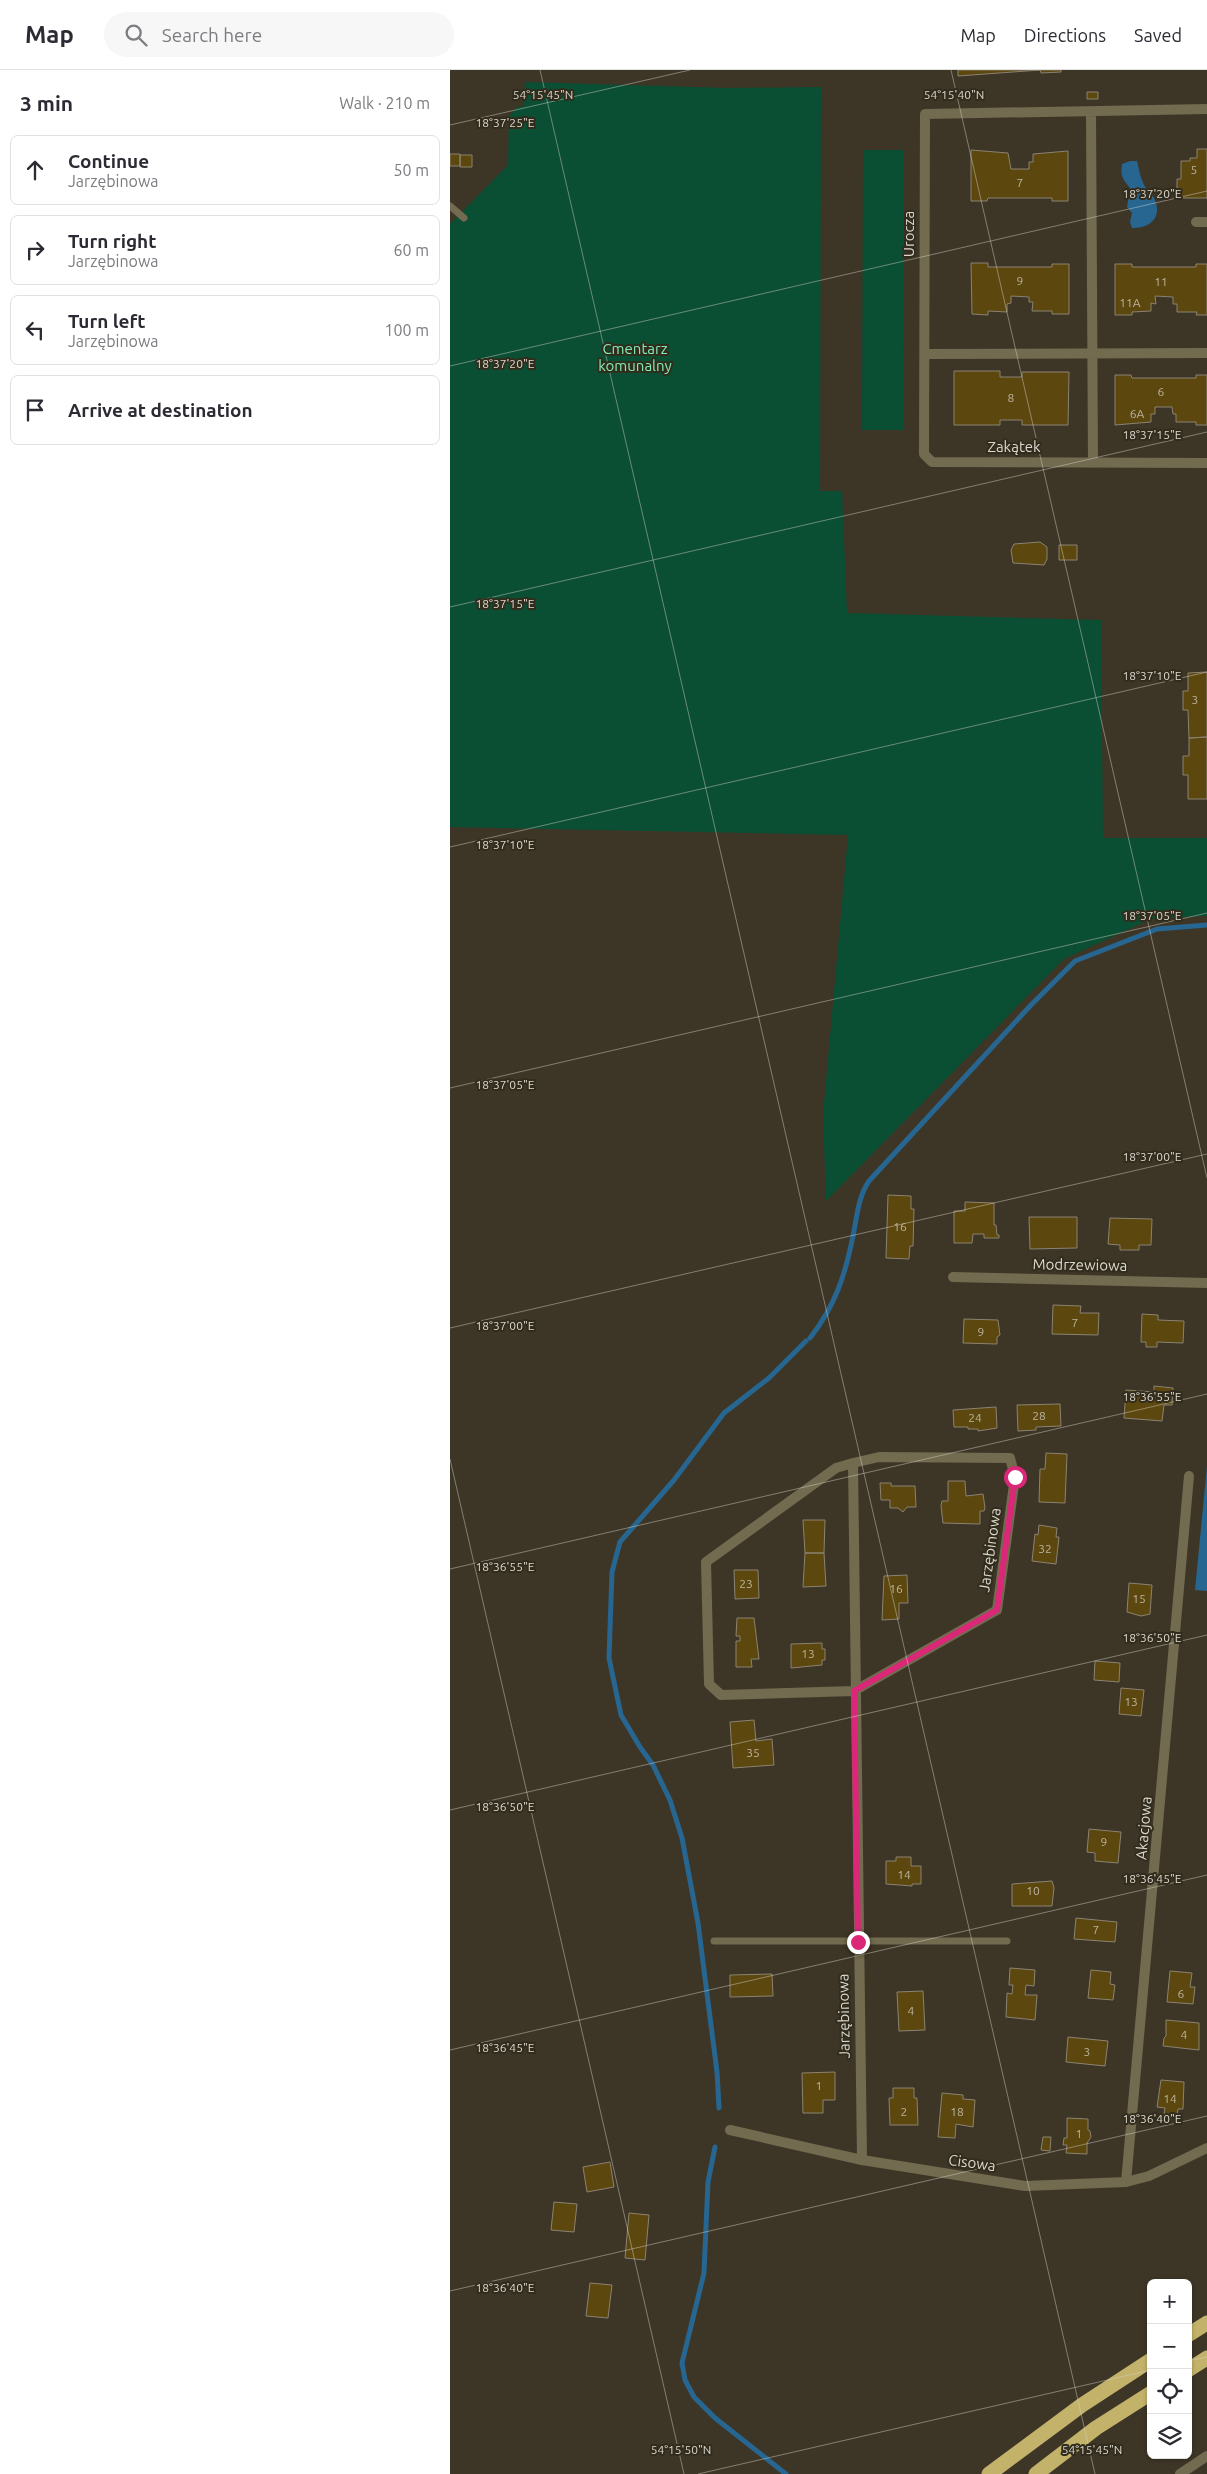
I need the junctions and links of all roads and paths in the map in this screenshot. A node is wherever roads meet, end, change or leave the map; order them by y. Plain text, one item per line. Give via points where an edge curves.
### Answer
1 (1207, 109) edge
2 (1091, 112) junction
3 (450, 206) edge
4 (464, 218) dead end
5 (1196, 222) dead end
6 (1207, 222) edge
7 (1092, 352) junction
8 (1207, 353) edge
9 (925, 354) junction
10 (1207, 462) edge
11 (1092, 463) junction
12 (953, 1277) dead end
13 (1207, 1282) edge
14 (853, 1463) junction
15 (1188, 1476) dead end
16 (854, 1691) junction
17 (714, 1941) dead end
18 (1007, 1941) dead end
19 (858, 1942) junction
20 (730, 2130) dead end
21 (1207, 2148) edge
22 (862, 2160) junction
23 (1126, 2182) junction
24 (1207, 2323) edge
25 (1192, 2333) edge
26 (1207, 2358) edge
27 (1147, 2363) edge
28 (1190, 2369) edge
29 (1147, 2396) edge
30 (1207, 2456) edge
31 (989, 2474) edge
32 (1036, 2474) edge
33 (1180, 2474) edge

1 - 2 street, Urocza
2 - 7 street
2 - 9 street, Urocza via 925,114
3 - 4 lane
5 - 6 street
7 - 8 street
7 - 9 street
7 - 11 street
9 - 11 street, Zakątek via 924,454 932,462
10 - 11 street, Zakątek
12 - 13 street, Modrzewiowa
14 - 16 street, Jarzębinowa
14 - 16 street, Jarzębinowa via 836,1468 706,1562 709,1684 720,1696
14 - 16 street, Jarzębinowa via 879,1457 1010,1458 1015,1477 997,1610
15 - 23 street, Akacjowa
16 - 19 street, Jarzębinowa
17 - 19 lane
18 - 19 lane
19 - 22 street, Jarzębinowa
20 - 22 street, Cisowa
21 - 23 street, Cisowa via 1149,2176
22 - 23 street, Cisowa via 1026,2186
24 - 25 highway
26 - 28 highway
27 - 31 highway via 1082,2405
29 - 32 highway via 1096,2428
30 - 33 street

